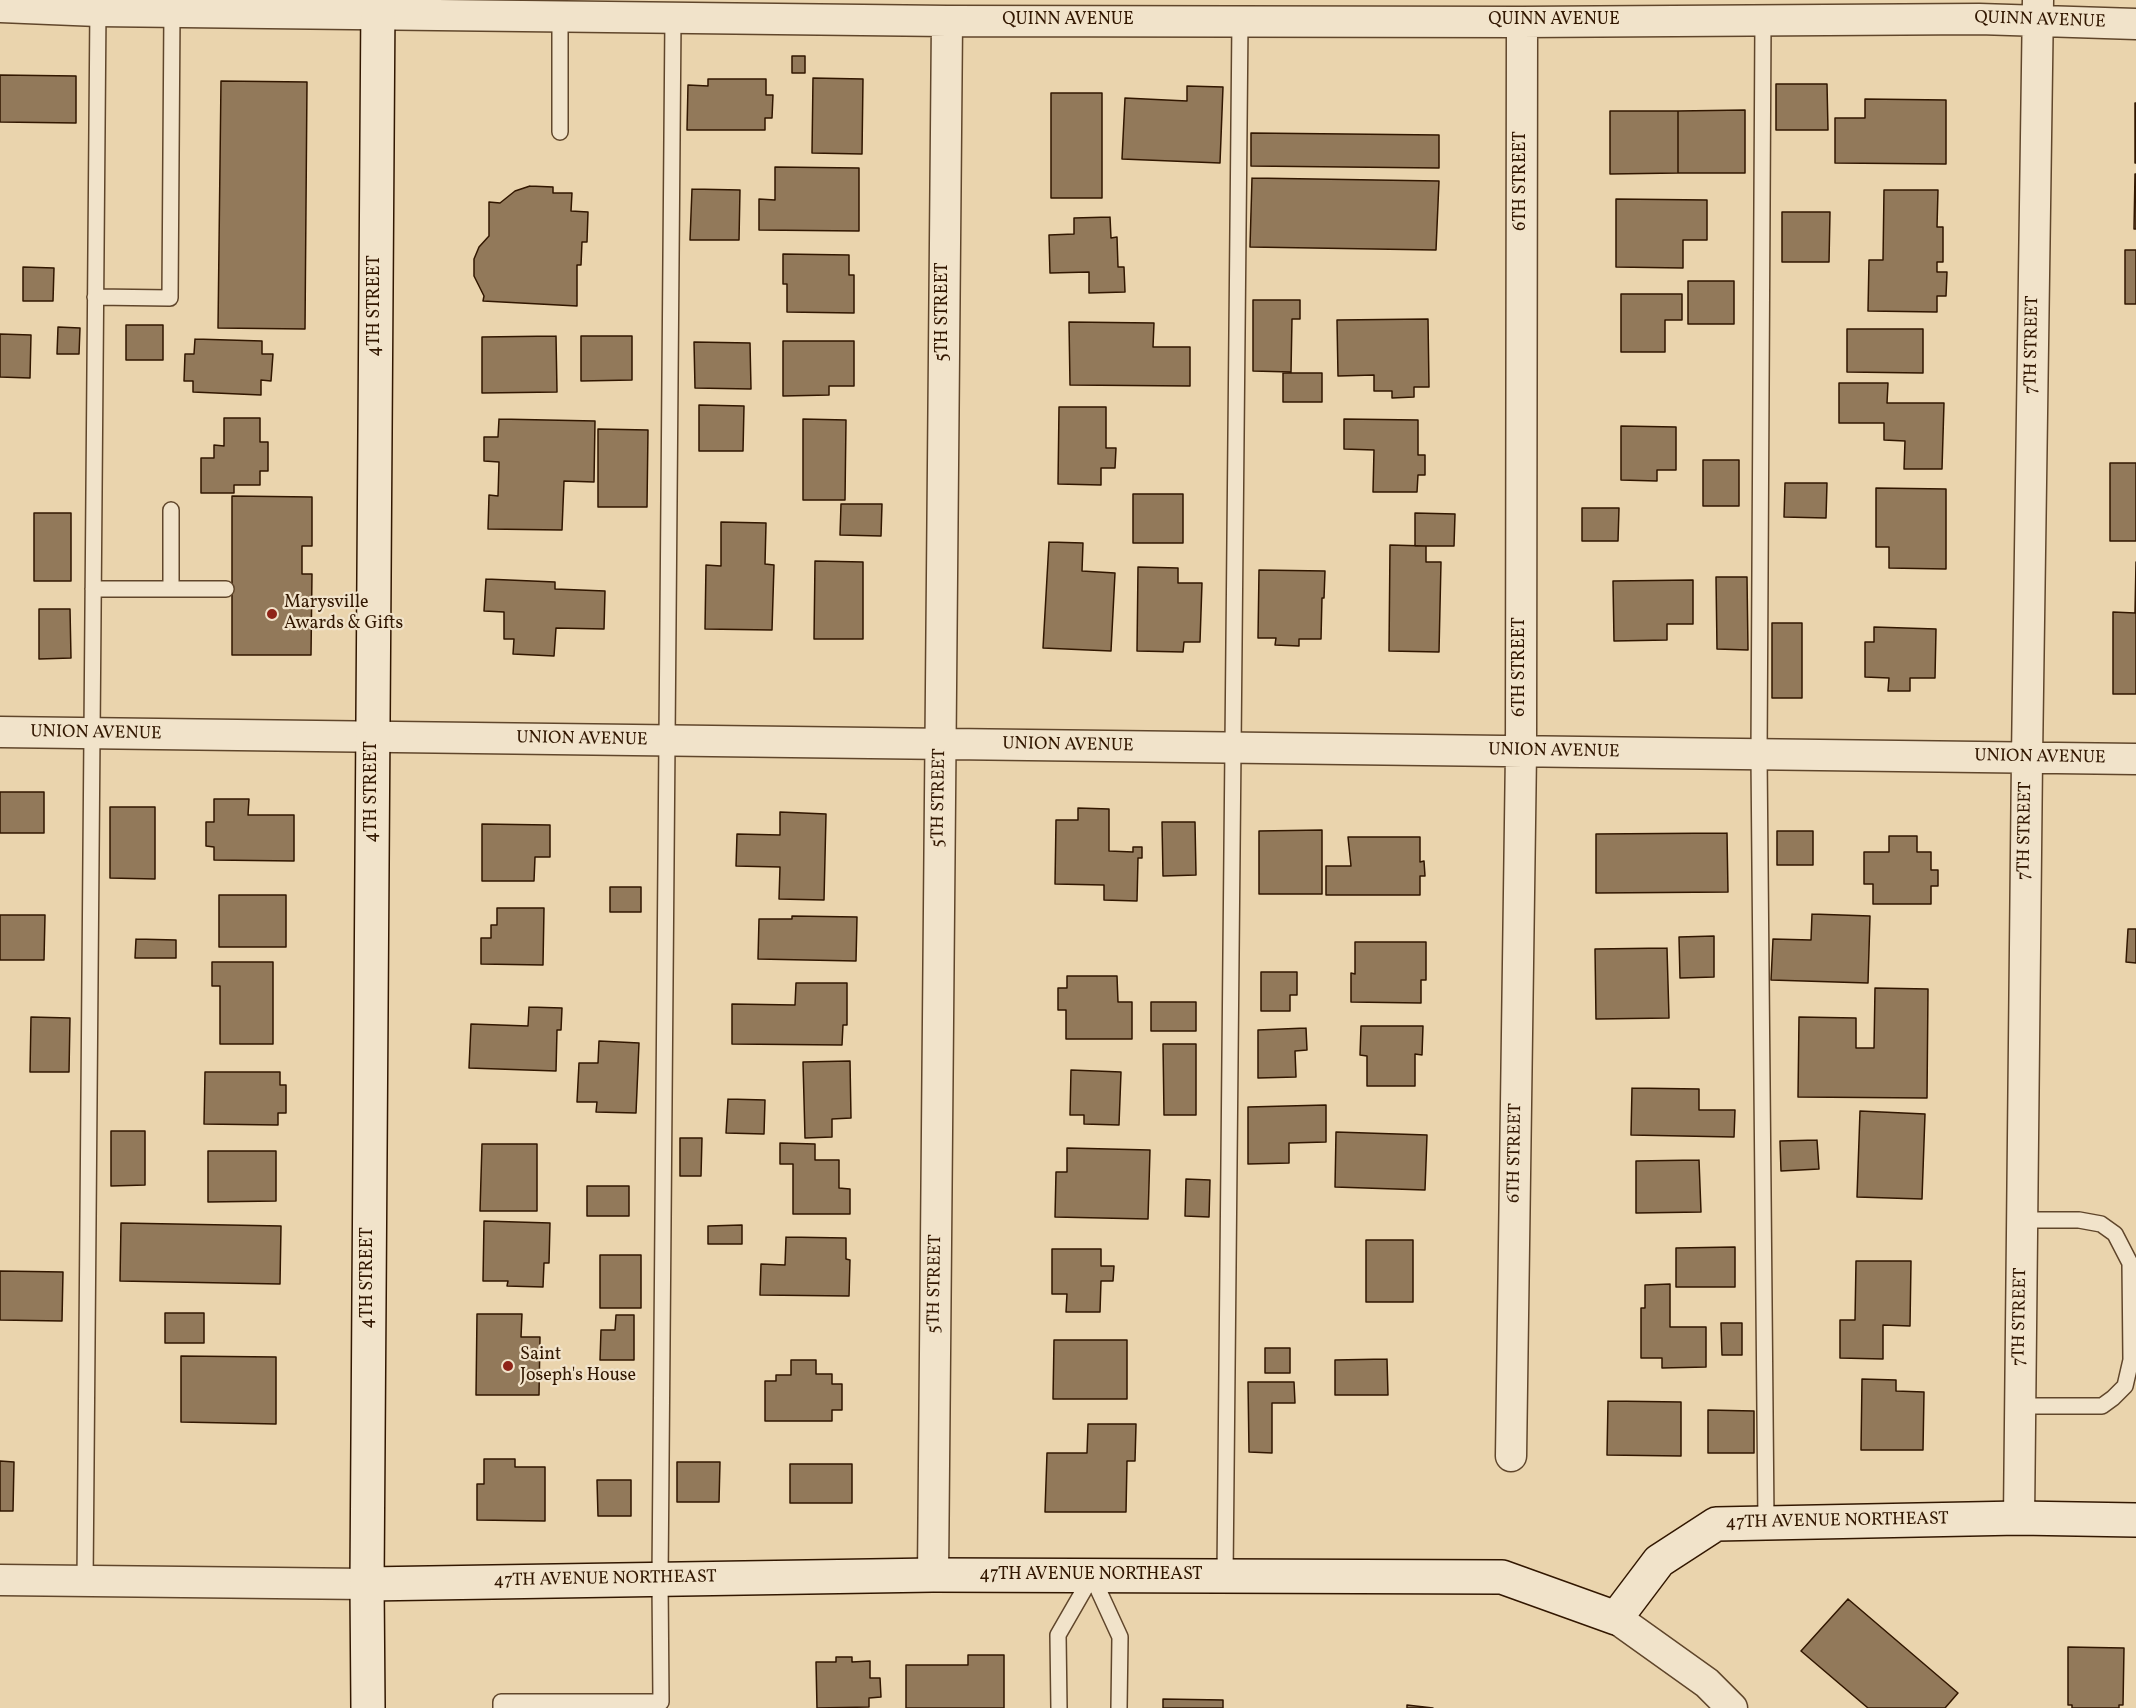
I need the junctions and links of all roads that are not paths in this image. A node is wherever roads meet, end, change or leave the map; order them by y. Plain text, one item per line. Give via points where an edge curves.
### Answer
1 (98, 5) edge
2 (378, 7) edge
3 (0, 8) edge
4 (2038, 11) edge
5 (172, 12) junction
6 (560, 15) junction
7 (673, 18) junction
8 (1763, 20) junction
9 (947, 21) junction
10 (1240, 21) junction
11 (1522, 22) junction
12 (2136, 24) edge
13 (560, 132) dead end
14 (95, 297) junction
15 (171, 510) dead end
16 (93, 589) junction
17 (171, 589) junction
18 (225, 589) dead end
19 (0, 732) edge
20 (92, 734) junction
21 (373, 738) junction
22 (666, 741) junction
23 (940, 745) junction
24 (1234, 748) junction
25 (1521, 752) junction
26 (1759, 755) junction
27 (2026, 758) junction
28 (2136, 759) edge
29 (2022, 1220) junction
30 (2020, 1406) junction
31 (1511, 1456) dead end
32 (2019, 1518) junction
33 (2136, 1520) edge
34 (1767, 1522) junction
35 (933, 1575) junction
36 (1092, 1576) junction
37 (1225, 1576) junction
38 (660, 1579) junction
39 (0, 1580) edge
40 (85, 1581) junction
41 (367, 1584) junction
42 (1616, 1618) junction
43 (664, 1705) edge
44 (368, 1708) edge
45 (501, 1708) edge
46 (1059, 1708) edge
47 (1119, 1708) edge
48 (1732, 1708) edge

1 - 3 street, QUINN AVENUE
1 - 5 street, QUINN AVENUE
1 - 14 lane
2 - 5 street, QUINN AVENUE
2 - 6 street, QUINN AVENUE
2 - 21 street, 4TH STREET
4 - 8 street, QUINN AVENUE via 1979,19
4 - 12 street, QUINN AVENUE
4 - 27 street, 7TH STREET
5 - 14 lane via 170,298
6 - 7 street, QUINN AVENUE
6 - 13 lane
7 - 9 street, QUINN AVENUE
7 - 22 lane
8 - 11 street, QUINN AVENUE
8 - 26 lane
9 - 10 street, QUINN AVENUE
9 - 23 street, 5TH STREET
10 - 11 street, QUINN AVENUE
10 - 24 lane
11 - 25 street, 6TH STREET
14 - 16 lane
15 - 17 lane
16 - 17 lane
16 - 20 lane
17 - 18 lane
19 - 20 street, UNION AVENUE
20 - 21 street, UNION AVENUE
20 - 40 lane
21 - 22 street, UNION AVENUE
21 - 41 street, 4TH STREET
22 - 23 street, UNION AVENUE
22 - 38 lane
23 - 24 street, UNION AVENUE
23 - 35 street, 5TH STREET
24 - 25 street, UNION AVENUE
24 - 37 lane
25 - 26 street, UNION AVENUE
25 - 31 street, 6TH STREET
26 - 27 street, UNION AVENUE
26 - 34 lane
27 - 28 street, UNION AVENUE
27 - 29 street, 7TH STREET
29 - 30 street, 7TH STREET
29 - 30 lane via 2079,1220 2101,1224 2115,1234 2130,1263 2131,1360 2125,1386 2102,1406
30 - 32 street, 7TH STREET
32 - 33 street, 47TH AVENUE NORTHEAST
32 - 34 street, 47TH AVENUE NORTHEAST
34 - 42 street, 47TH AVENUE NORTHEAST via 1716,1524 1659,1561
35 - 36 street, 47TH AVENUE NORTHEAST
35 - 38 street, 47TH AVENUE NORTHEAST
36 - 37 street, 47TH AVENUE NORTHEAST
36 - 46 lane via 1058,1635
36 - 47 lane via 1120,1637
37 - 42 street, 47TH AVENUE NORTHEAST via 1502,1577
38 - 41 street, 47TH AVENUE NORTHEAST
38 - 43 lane
39 - 40 street, 47TH AVENUE NORTHEAST
40 - 41 street, 47TH AVENUE NORTHEAST
41 - 44 street, 4TH STREET
42 - 48 street via 1707,1683
43 - 45 lane via 501,1702

